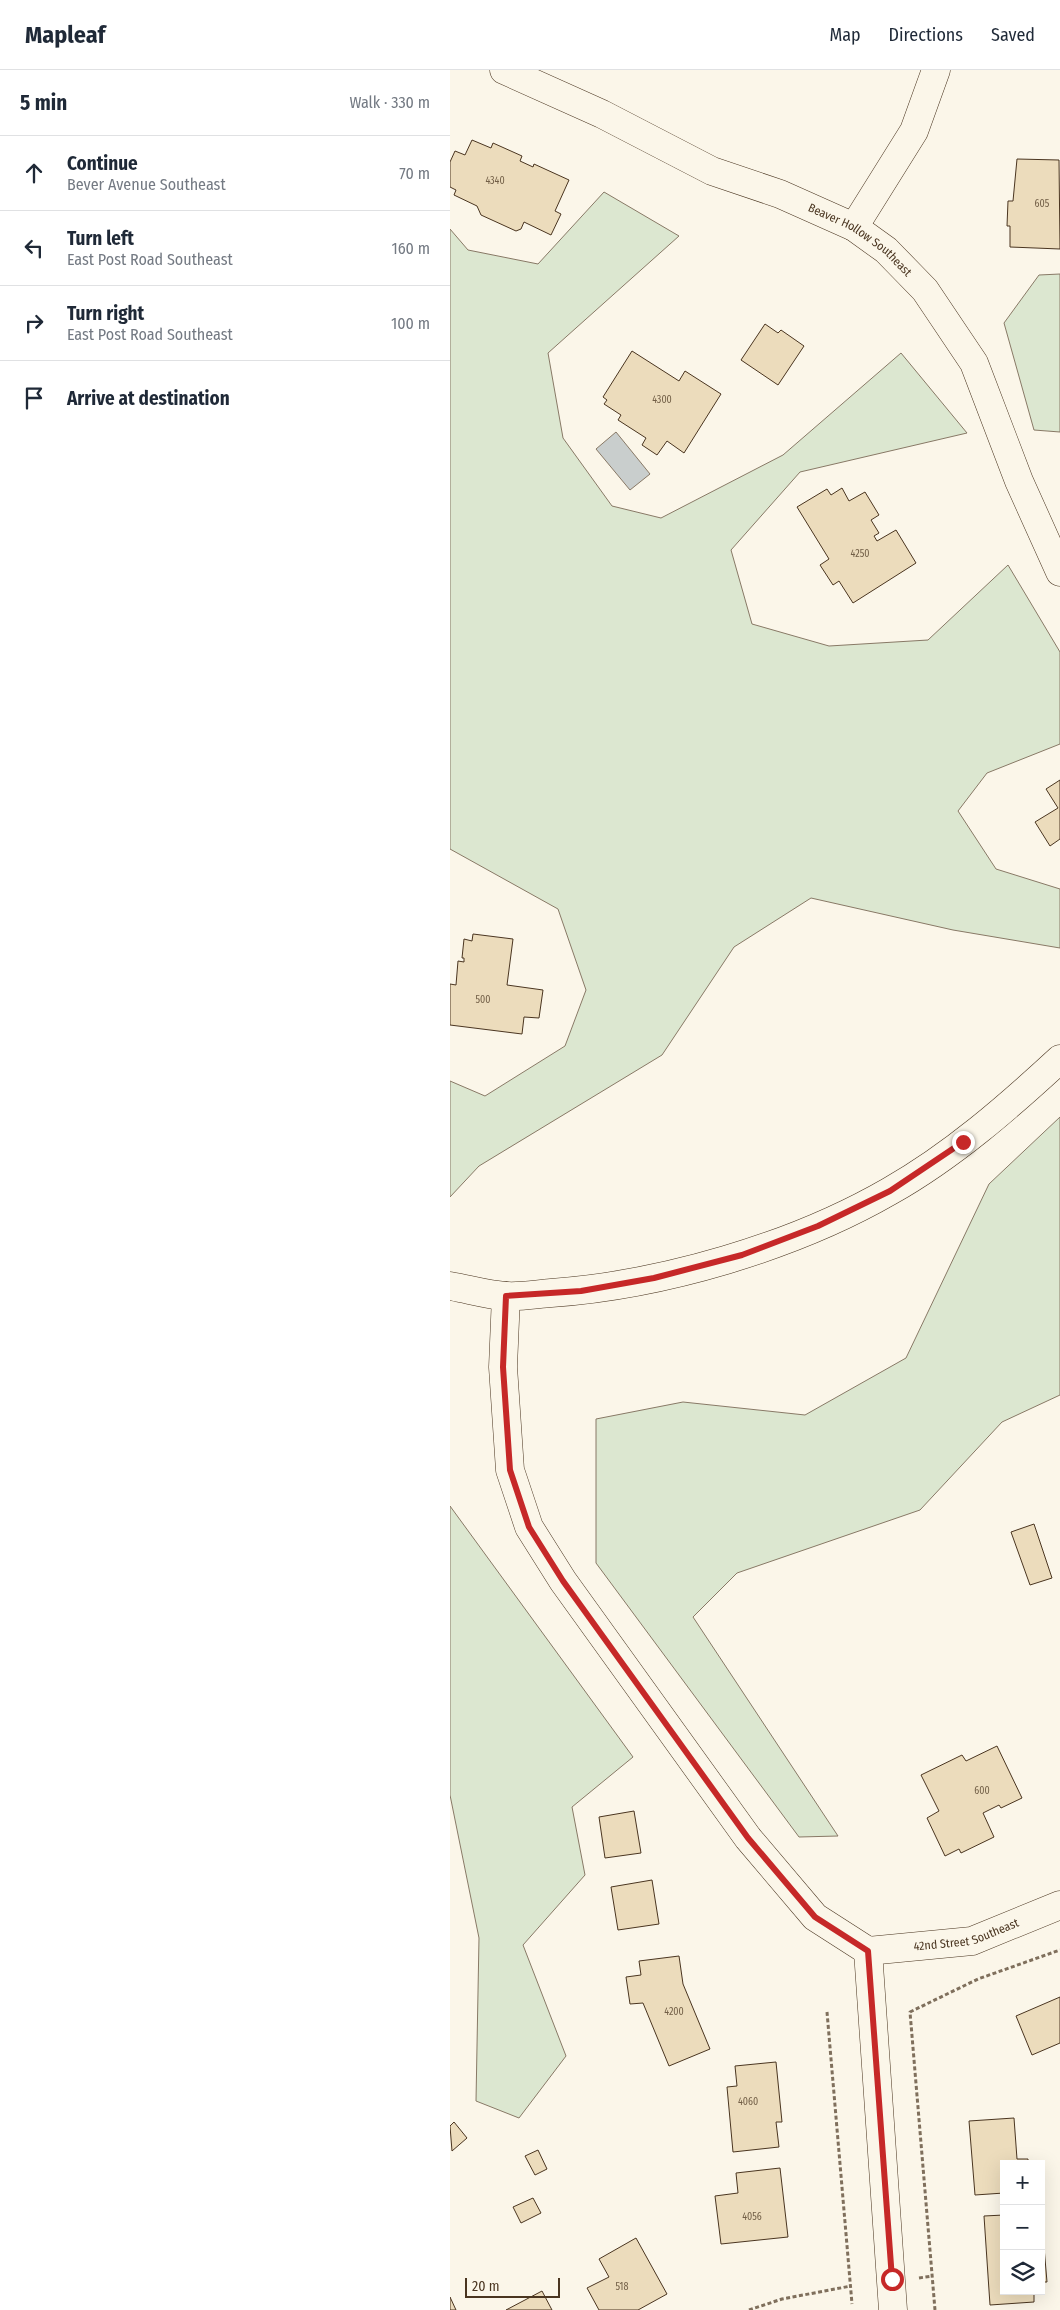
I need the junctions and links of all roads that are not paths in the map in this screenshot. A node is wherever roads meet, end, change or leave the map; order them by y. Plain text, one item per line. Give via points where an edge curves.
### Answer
1 (504, 70) edge
2 (936, 70) edge
3 (854, 228) junction
4 (1060, 572) edge
5 (1060, 1059) edge
6 (450, 1286) edge
7 (506, 1296) junction
8 (1060, 1905) edge
9 (868, 1951) junction
10 (894, 2310) edge

1 - 3 street, Beaver Hollow Southeast via 602,114 712,171 780,194
2 - 3 street via 914,130
3 - 4 street, Beaver Hollow Southeast via 886,250 925,290 974,363 1019,481
5 - 7 street via 963,1142 890,1191 818,1226 742,1255 654,1278 581,1291
6 - 7 street
7 - 9 street via 503,1367 510,1470 529,1527 563,1581 748,1838 815,1917
8 - 9 street, 42nd Street Southeast via 972,1942
9 - 10 street

